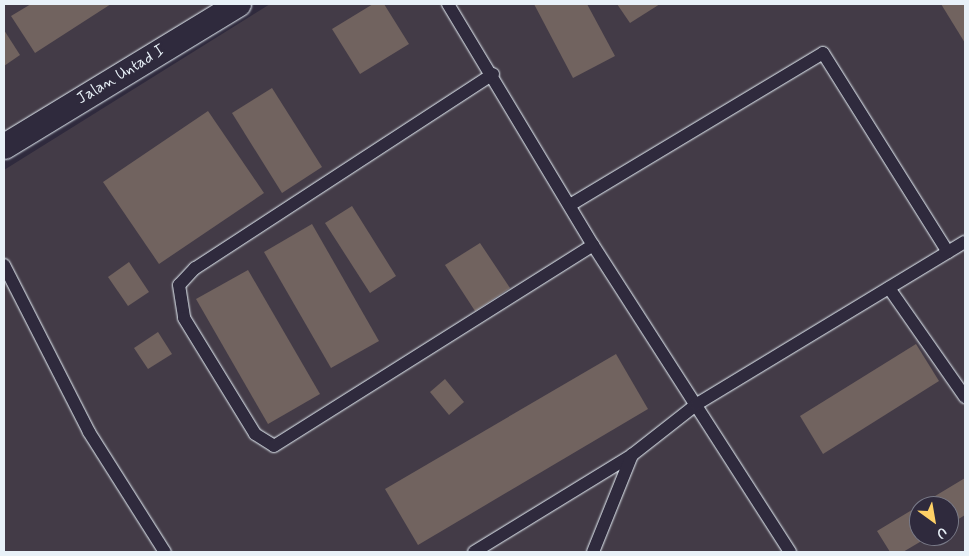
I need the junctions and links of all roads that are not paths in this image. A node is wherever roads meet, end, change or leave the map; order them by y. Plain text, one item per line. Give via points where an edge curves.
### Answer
1 (238, 4) edge
2 (448, 4) edge
3 (493, 74) junction
4 (4, 146) edge
5 (570, 205) junction
6 (965, 242) edge
7 (594, 245) junction
8 (948, 252) junction
9 (4, 265) edge
10 (889, 288) junction
11 (965, 397) edge
12 (697, 404) junction
13 (632, 455) junction
14 (165, 552) edge
15 (474, 552) edge
16 (593, 552) edge
17 (790, 552) edge

1 - 4 street, Jalan Untad I
2 - 3 lane
3 - 5 lane
3 - 7 lane via 195,268 179,285 184,318 255,434 274,446
5 - 7 lane
5 - 8 lane via 824,53
6 - 8 lane
7 - 12 lane
8 - 10 lane
9 - 14 lane via 89,432
10 - 11 lane
10 - 12 lane
12 - 13 lane
12 - 17 lane
13 - 15 lane
13 - 16 lane

